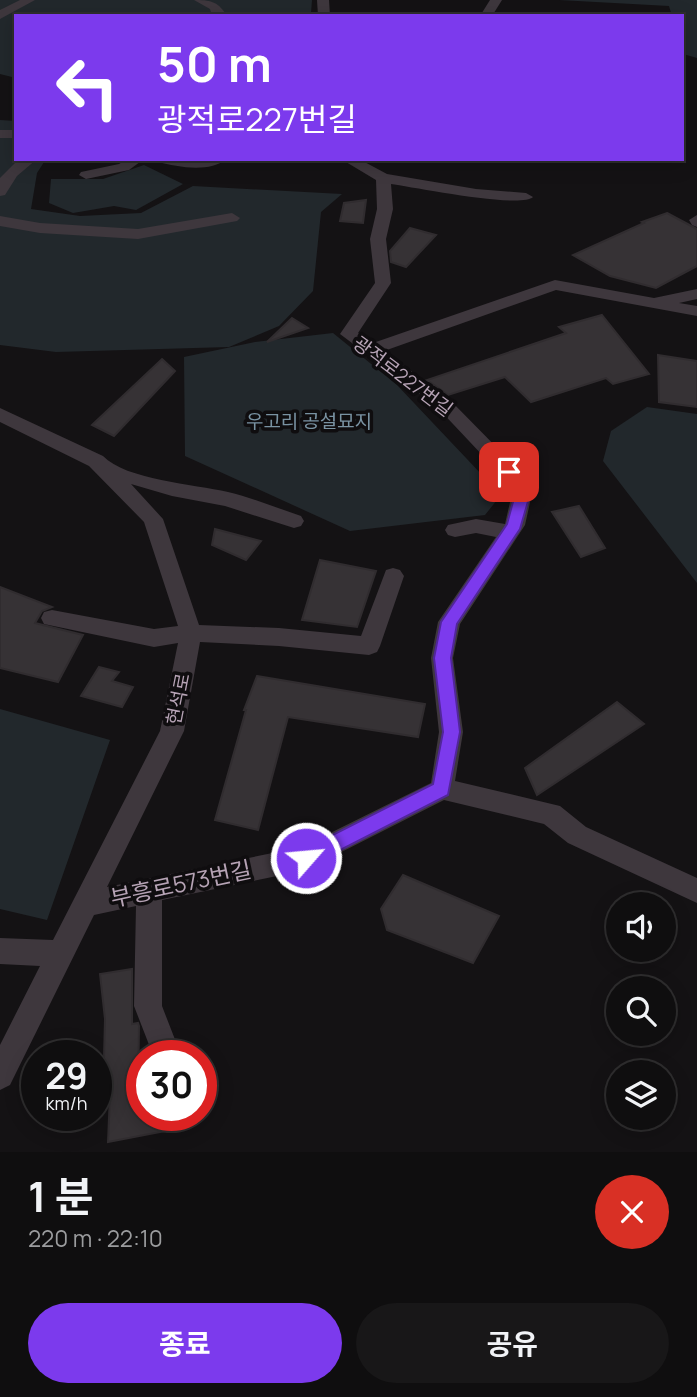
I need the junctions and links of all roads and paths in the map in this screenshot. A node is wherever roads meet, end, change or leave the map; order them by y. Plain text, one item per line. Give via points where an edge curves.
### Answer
1 (29, 0) edge
2 (200, 0) edge
3 (220, 14) edge
4 (0, 15) edge
5 (26, 161) edge
6 (134, 161) edge
7 (173, 161) edge
8 (208, 161) edge
9 (350, 161) edge
10 (86, 175) dead end
11 (383, 178) junction
12 (0, 192) edge
13 (526, 197) dead end
14 (1, 217) edge
15 (233, 218) dead end
16 (697, 294) edge
17 (650, 303) junction
18 (697, 311) edge
19 (370, 350) junction
20 (0, 414) edge
21 (105, 470) junction
22 (294, 521) dead end
23 (455, 530) dead end
24 (510, 532) junction
25 (393, 576) dead end
26 (52, 618) dead end
27 (191, 633) junction
28 (442, 789) junction
29 (149, 891) junction
30 (697, 891) edge
31 (86, 904) junction
32 (0, 951) edge
33 (61, 954) junction
34 (161, 1040) edge
35 (0, 1075) edge

1 - 4 street
2 - 3 street
5 - 12 street
6 - 10 street
7 - 8 street
9 - 11 street
11 - 13 street
11 - 19 street, 광적로227번길 via 385,209 378,239 383,284 349,334
14 - 15 street via 40,228 138,234
16 - 17 street
17 - 18 street
17 - 19 street via 555,285
19 - 24 street, 광적로227번길 via 443,403 509,472 521,498
20 - 21 street, 현석로 via 96,461
21 - 22 street via 227,499
21 - 27 street, 현석로 via 153,519
23 - 24 street via 476,526
24 - 28 street, 광적로227번길 via 449,622 442,658 452,732
25 - 27 street via 369,646
26 - 27 street via 155,638
27 - 31 street, 현석로 via 172,731
28 - 29 street, 부흥로573번길 via 306,858
28 - 30 street via 551,814 577,835
29 - 31 street, 부흥로573번길
29 - 34 street via 148,1006
31 - 33 street, 현석로
32 - 33 street
33 - 35 street, 현석로

